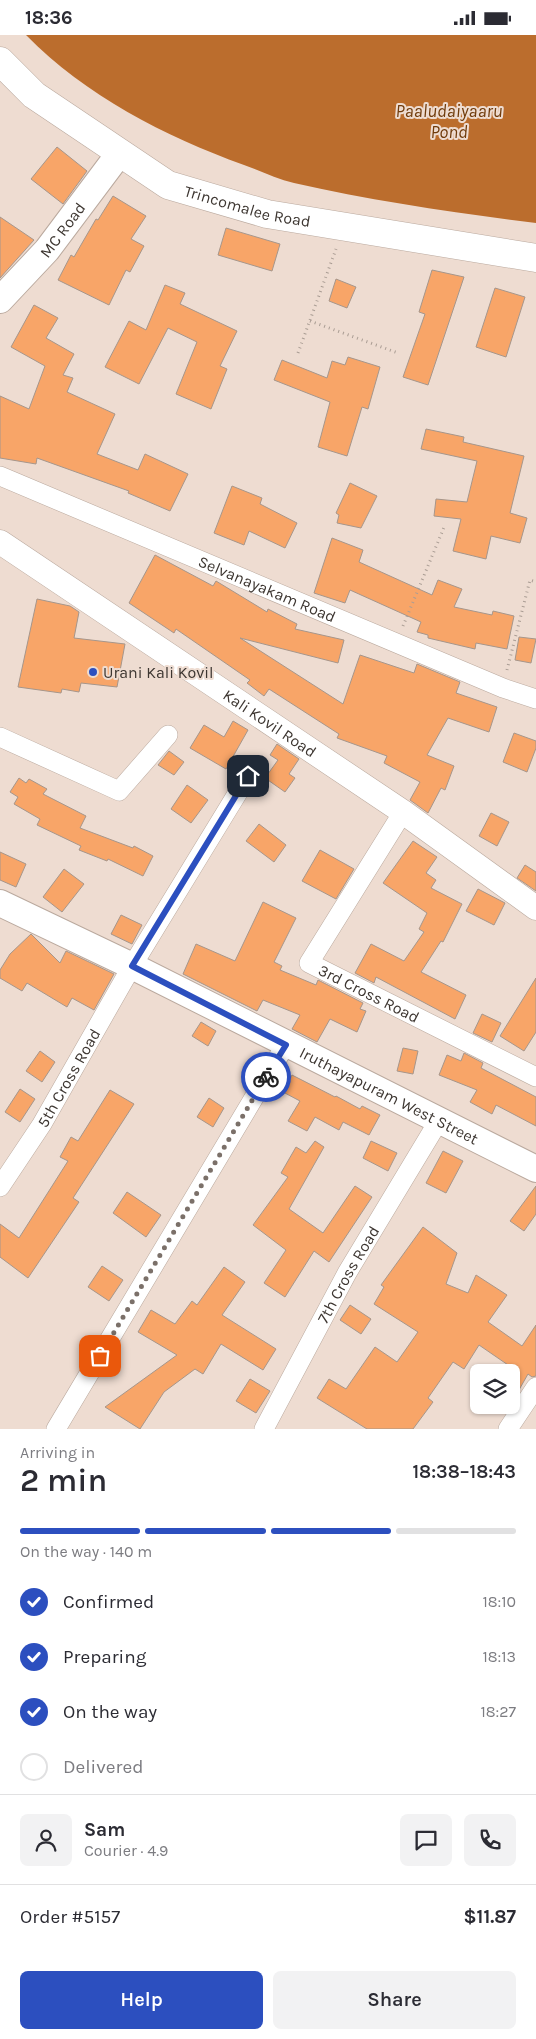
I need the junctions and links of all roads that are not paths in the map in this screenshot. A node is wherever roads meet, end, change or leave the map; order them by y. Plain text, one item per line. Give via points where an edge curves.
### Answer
1 (0, 61) edge
2 (119, 154) junction
3 (536, 258) edge
4 (0, 300) edge
5 (0, 476) edge
6 (0, 542) edge
7 (536, 699) edge
8 (168, 735) dead end
9 (0, 737) edge
10 (248, 776) dead end
11 (403, 812) junction
12 (1, 906) edge
13 (536, 908) edge
14 (132, 966) junction
15 (286, 1045) junction
16 (536, 1077) edge
17 (438, 1122) junction
18 (536, 1169) edge
19 (0, 1187) edge
20 (536, 1387) edge
21 (56, 1429) edge
22 (264, 1429) edge
23 (508, 1429) edge

1 - 2 highway, Trincomalee Road via 34,95
2 - 3 highway, Trincomalee Road via 168,185 267,214
2 - 4 main road, MC Road via 47,250
5 - 7 street, Selvanayakam Road via 503,688
6 - 11 street, Kali Kovil Road
8 - 9 street via 119,791
10 - 14 street, 5th Cross Road
11 - 13 street, Kali Kovil Road
11 - 16 street, 3rd Cross Road via 309,963
12 - 14 main road, Iruthayapuram West Street
14 - 15 main road, Iruthayapuram West Street
14 - 19 street, 5th Cross Road via 42,1124
15 - 17 main road, Iruthayapuram West Street
15 - 21 street
17 - 18 main road, Iruthayapuram West Street
17 - 22 street, 7th Cross Road via 347,1273
20 - 23 street

